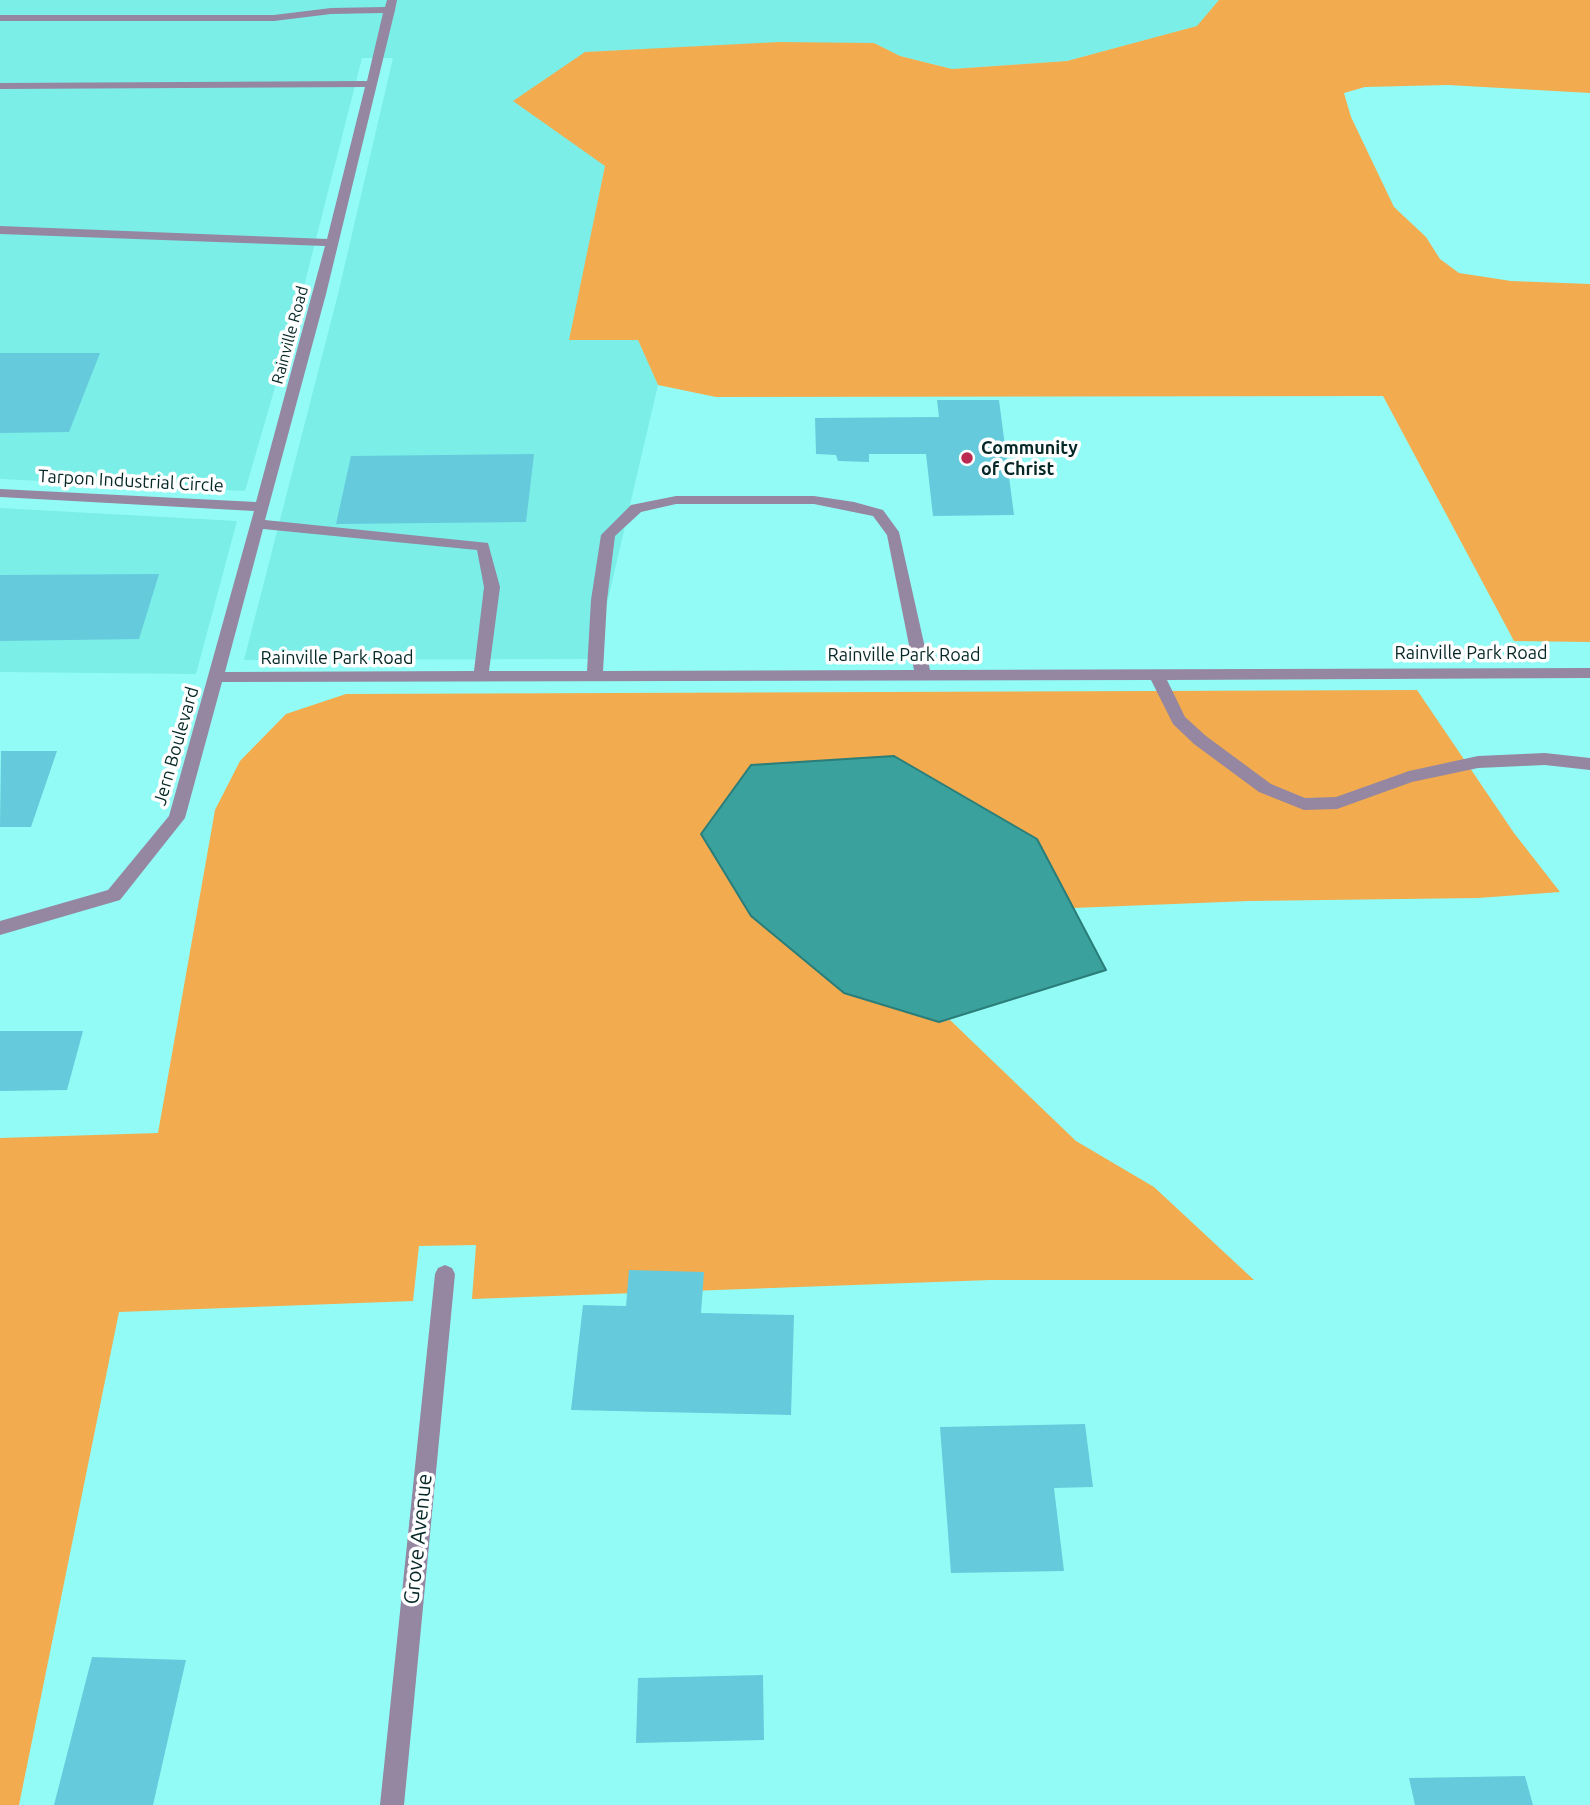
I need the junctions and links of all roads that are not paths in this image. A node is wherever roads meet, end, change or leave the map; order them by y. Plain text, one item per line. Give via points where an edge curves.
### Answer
1 (391, 5) edge
2 (0, 18) edge
3 (371, 84) junction
4 (0, 86) edge
5 (0, 230) edge
6 (332, 243) junction
7 (0, 493) edge
8 (261, 507) junction
9 (256, 524) junction
10 (1590, 673) edge
11 (923, 674) junction
12 (1156, 674) junction
13 (481, 676) junction
14 (595, 676) junction
15 (218, 677) junction
16 (1590, 764) edge
17 (0, 928) edge
18 (445, 1274) dead end
19 (392, 1805) edge

1 - 2 street via 274,18
1 - 3 street, Rainville Road
3 - 4 street
3 - 6 street, Rainville Road
5 - 6 street
6 - 8 street, Rainville Road
7 - 8 street, Tarpon Industrial Circle
8 - 9 street, Rainville Road
9 - 13 street via 483,546 492,587
9 - 15 street, Rainville Road
10 - 12 street, Rainville Park Road
11 - 12 street, Rainville Park Road
11 - 14 street, Rainville Park Road
11 - 14 street via 894,535 878,513 814,499 676,499 636,508 608,535 598,600
12 - 16 street via 1179,720 1200,740 1265,788 1304,804 1337,803 1409,777 1478,762 1545,759
13 - 14 street, Rainville Park Road
13 - 15 street, Rainville Park Road
15 - 17 street, Jern Boulevard via 177,818 114,895
18 - 19 street, Grove Avenue

